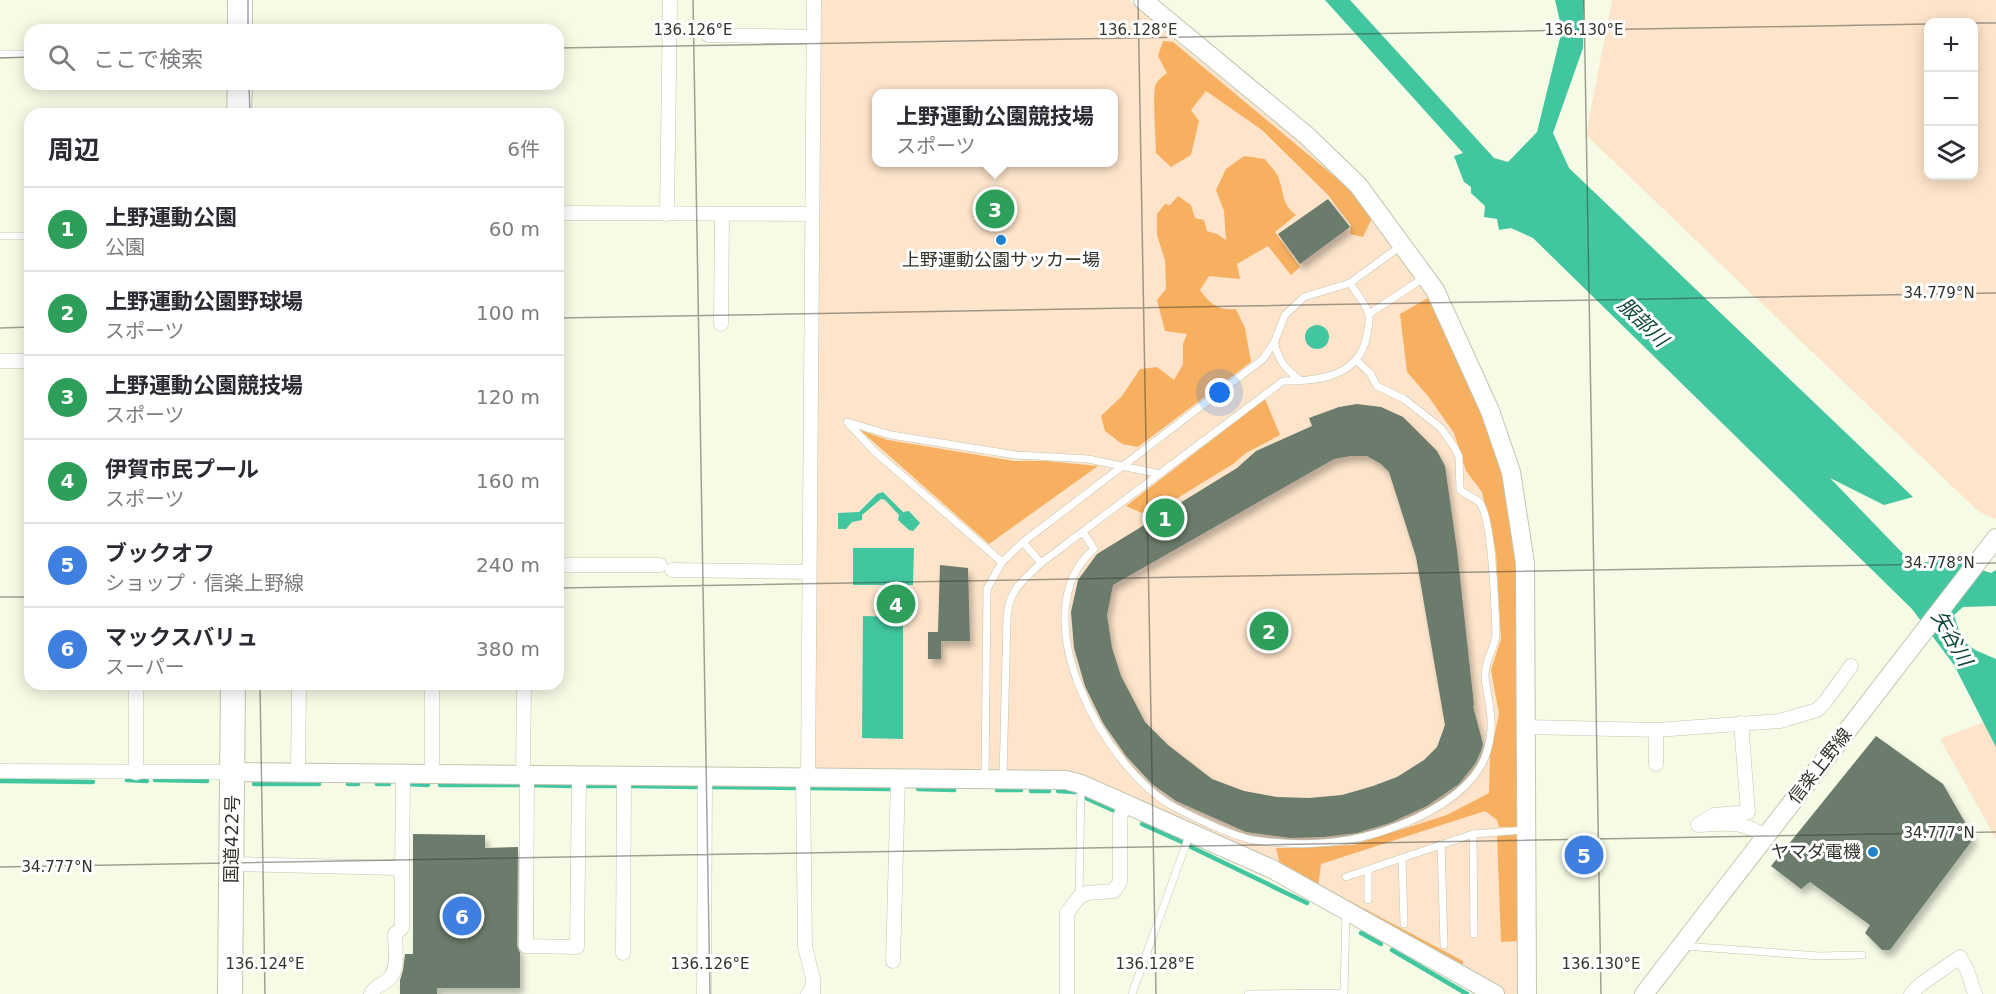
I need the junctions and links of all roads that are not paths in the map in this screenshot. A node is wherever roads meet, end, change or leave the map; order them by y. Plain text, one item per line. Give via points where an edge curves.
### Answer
1 (240, 0) edge
2 (670, 0) edge
3 (814, 0) edge
4 (1143, 0) edge
5 (240, 24) edge
6 (708, 35) dead end
7 (814, 37) junction
8 (0, 54) edge
9 (24, 54) edge
10 (240, 90) edge
11 (239, 108) edge
12 (564, 213) edge
13 (667, 214) junction
14 (723, 214) junction
15 (812, 214) junction
16 (0, 236) edge
17 (24, 236) edge
18 (1402, 245) junction
19 (1425, 277) junction
20 (1350, 283) junction
21 (1369, 314) junction
22 (721, 324) dead end
23 (1274, 343) junction
24 (0, 361) edge
25 (24, 361) edge
26 (1357, 361) junction
27 (1301, 381) junction
28 (1123, 465) junction
29 (1160, 474) junction
30 (1083, 532) junction
31 (1996, 538) edge
32 (1023, 542) junction
33 (1002, 562) junction
34 (1041, 563) junction
35 (564, 566) edge
36 (808, 572) junction
37 (1851, 666) dead end
38 (136, 690) edge
39 (233, 690) edge
40 (299, 690) edge
41 (432, 690) edge
42 (524, 690) edge
43 (1741, 723) junction
44 (1527, 727) junction
45 (1656, 730) junction
46 (1656, 764) dead end
47 (0, 771) edge
48 (233, 772) junction
49 (298, 772) junction
50 (136, 773) junction
51 (403, 773) junction
52 (432, 774) junction
53 (525, 775) junction
54 (579, 776) junction
55 (624, 776) junction
56 (705, 777) junction
57 (806, 778) junction
58 (994, 778) junction
59 (898, 779) junction
60 (1081, 784) junction
61 (1127, 804) junction
62 (1527, 830) junction
63 (1190, 832) junction
64 (1473, 834) junction
65 (1765, 837) junction
66 (1441, 844) junction
67 (1402, 858) junction
68 (232, 864) junction
69 (1368, 870) junction
70 (402, 875) junction
71 (1346, 877) dead end
72 (1079, 897) junction
73 (1368, 900) dead end
74 (1346, 910) junction
75 (1404, 924) dead end
76 (1474, 934) dead end
77 (1444, 945) dead end
78 (1681, 945) junction
79 (623, 953) dead end
80 (1862, 956) dead end
81 (893, 961) dead end
82 (813, 980) junction
83 (230, 994) edge
84 (371, 994) edge
85 (704, 994) edge
86 (804, 994) edge
87 (813, 994) edge
88 (1067, 994) edge
89 (1132, 994) edge
90 (1248, 994) edge
91 (1269, 994) edge
92 (1495, 994) edge
93 (1527, 994) edge
94 (1644, 994) edge
95 (1911, 994) edge
96 (1975, 994) edge

1 - 5 highway
2 - 13 street
3 - 7 street
4 - 18 street via 1313,142 1358,185
6 - 7 street
7 - 15 street
8 - 9 lane
10 - 11 highway
12 - 13 street
13 - 14 street
14 - 15 street
14 - 22 street
15 - 36 street
16 - 17 lane
18 - 19 street
18 - 20 lane
19 - 21 lane
19 - 44 street via 1435,290 1490,411 1511,472 1526,563
20 - 21 lane
20 - 23 lane via 1304,297 1285,315
21 - 26 lane via 1367,334
23 - 27 lane via 1284,367
23 - 28 lane via 1263,359
24 - 25 street
26 - 27 lane via 1344,371
26 - 30 lane via 1377,386 1404,399 1441,428 1459,457 1460,490 1480,502 1491,543 1496,635 1485,675 1489,744 1472,778 1424,815 1354,840 1279,843 1253,840 1227,830 1173,806 1146,785 1132,772 1096,721 1071,661 1064,630 1068,592 1085,557 1094,549
27 - 29 lane via 1283,381
28 - 29 lane
28 - 32 lane
28 - 33 lane via 1016,455 891,435 847,422 874,451
29 - 30 lane
30 - 34 lane
31 - 65 street, 信楽上野線
32 - 33 lane
32 - 34 lane
33 - 58 lane via 987,589
34 - 58 lane via 1011,594 1007,609
35 - 36 street
36 - 57 street
37 - 43 street via 1816,710 1780,721
38 - 50 street
39 - 48 highway, 国道422号
40 - 49 street
41 - 52 street
42 - 53 street
43 - 45 street
43 - 65 street via 1748,812 1714,815 1698,825 1742,824 1752,826
44 - 45 street
44 - 62 street
45 - 46 street
47 - 50 street
48 - 49 street
48 - 50 street
48 - 68 highway, 国道422号
49 - 51 street
51 - 52 street
51 - 70 street
52 - 53 street
53 - 54 street
53 - 54 street via 526,946 577,946
54 - 55 street
55 - 56 street
55 - 79 street
56 - 57 street
56 - 85 street
57 - 59 street
57 - 82 street via 805,947
58 - 59 street
58 - 60 street
59 - 81 street
60 - 61 street
60 - 72 lane
61 - 63 street
61 - 72 street via 1120,816 1120,882 1114,891
62 - 64 lane
62 - 93 street
63 - 74 street via 1272,869
63 - 89 lane
64 - 66 lane
64 - 76 lane
65 - 78 street, 信楽上野線
66 - 67 lane
66 - 77 lane
67 - 69 lane
67 - 75 lane
68 - 70 street via 398,868
68 - 83 highway, 国道422号
69 - 71 lane
69 - 73 lane
70 - 84 street via 402,928 395,934 395,969
72 - 88 street via 1067,914
74 - 91 lane via 1344,993
74 - 92 street
78 - 80 lane
78 - 94 street, 信楽上野線
82 - 86 lane
82 - 87 street
90 - 91 lane
95 - 96 street via 1960,957

